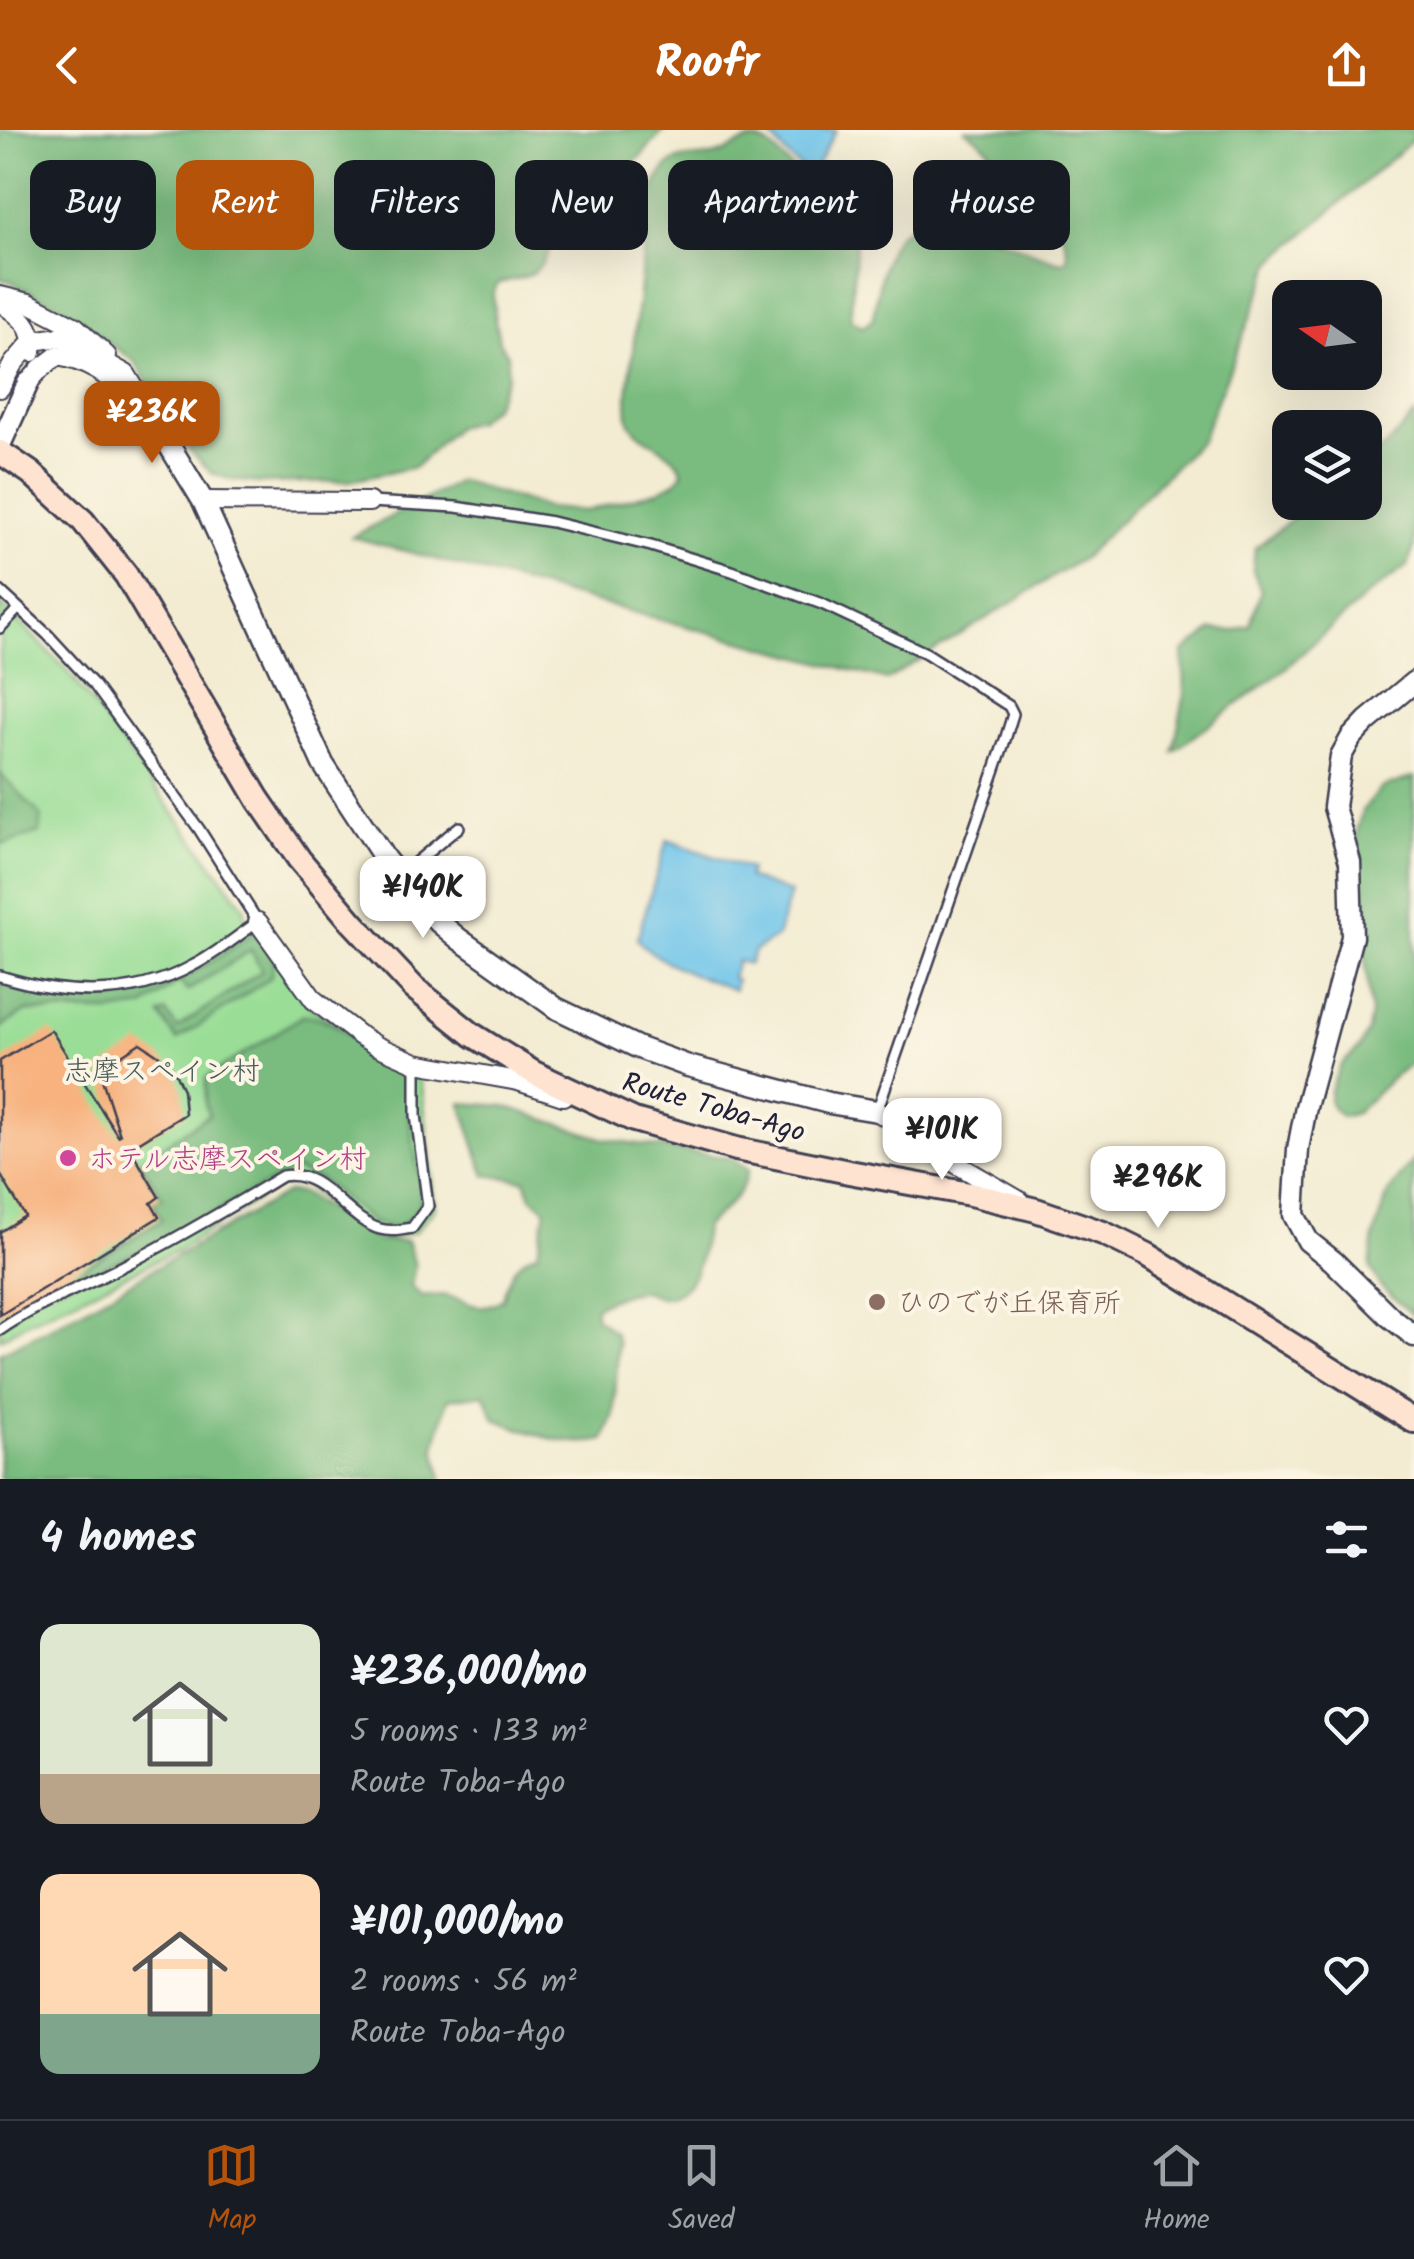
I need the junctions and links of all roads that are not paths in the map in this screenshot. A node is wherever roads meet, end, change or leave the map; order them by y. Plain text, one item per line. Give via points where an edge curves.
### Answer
1 (0, 299) edge
2 (33, 341) junction
3 (126, 374) junction
4 (28, 383) junction
5 (0, 388) edge
6 (144, 404) junction
7 (0, 449) edge
8 (203, 501) junction
9 (369, 502) joint
10 (0, 591) edge
11 (18, 608) junction
12 (0, 628) edge
13 (1414, 682) edge
14 (460, 827) dead end
15 (399, 876) junction
16 (258, 922) junction
17 (0, 976) edge
18 (416, 1063) junction
19 (877, 1111) junction
20 (634, 1120) junction
21 (1036, 1210) junction
22 (0, 1330) edge
23 (1414, 1336) edge
24 (1414, 1421) edge

1 - 2 street via 22,317
1 - 3 street via 28,303 76,327
2 - 3 street via 60,337
2 - 4 street
2 - 5 street
3 - 6 street
4 - 6 street via 56,356 77,359
4 - 7 street
6 - 8 street
7 - 20 main road, Route Toba-Ago via 83,522 126,575 299,859 414,988 534,1073
8 - 9 street
8 - 15 street via 323,764
9 - 19 lane via 552,522 732,571 926,653 1008,706 1013,714 1005,740
10 - 11 lane
11 - 12 lane
11 - 16 lane via 94,686
13 - 23 street via 1367,721 1341,756 1334,806 1350,862 1352,936 1306,1107 1294,1200 1308,1242
14 - 15 lane
15 - 19 street via 459,939 586,1024 688,1066
16 - 17 lane via 194,966 117,992 54,989
16 - 18 street via 314,1000 359,1035
18 - 20 street via 518,1082
18 - 22 lane via 428,1206 412,1228 375,1228 316,1183 282,1176
19 - 21 street
20 - 21 main road, Route Toba-Ago via 736,1148
21 - 24 main road, Route Toba-Ago via 1148,1256

